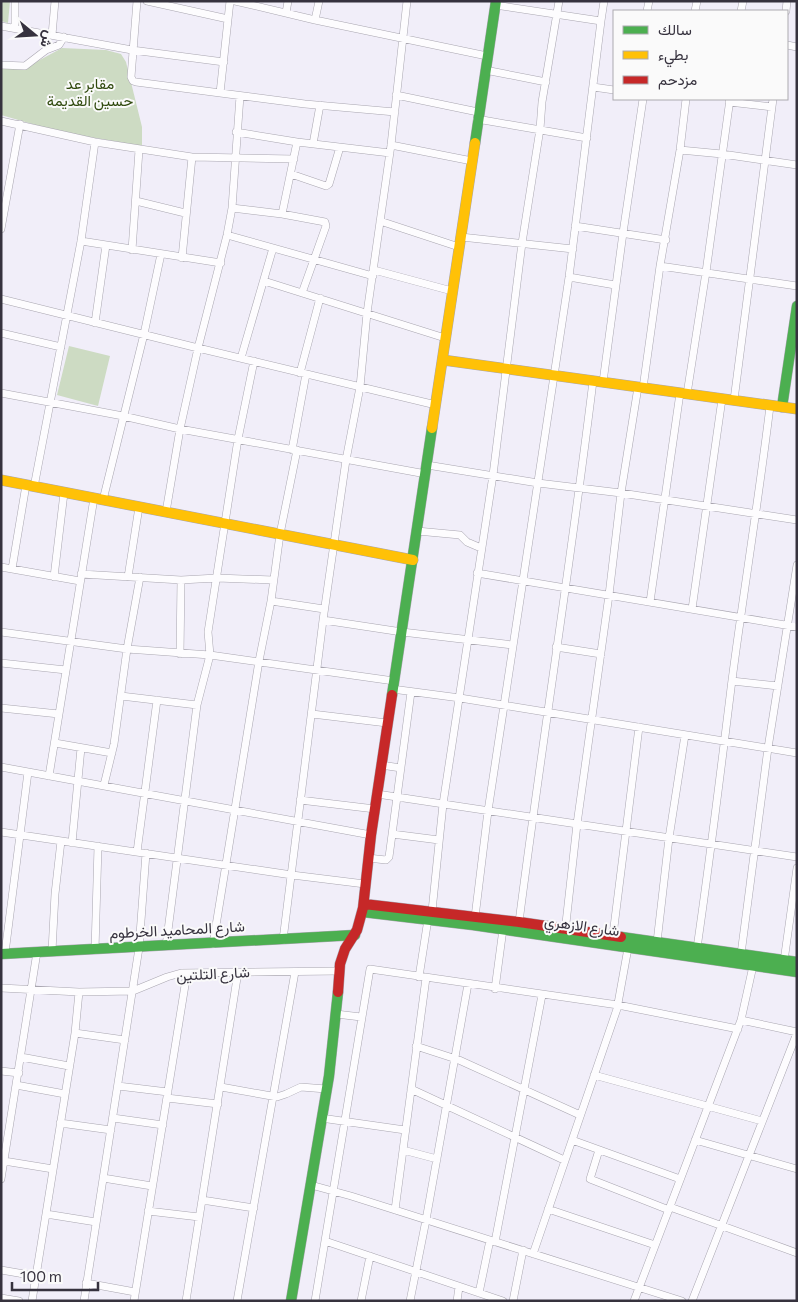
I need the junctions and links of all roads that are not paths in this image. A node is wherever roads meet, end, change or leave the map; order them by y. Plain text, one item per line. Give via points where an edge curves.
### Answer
1 (15, 1) edge
2 (55, 1) edge
3 (137, 1) edge
4 (147, 1) edge
5 (230, 1) edge
6 (235, 1) edge
7 (288, 1) edge
8 (319, 1) edge
9 (407, 1) edge
10 (559, 1) edge
11 (604, 1) edge
12 (496, 3) edge
13 (286, 14) junction
14 (558, 14) junction
15 (228, 19) junction
16 (315, 20) junction
17 (601, 21) junction
18 (1, 26) edge
19 (14, 28) junction
20 (52, 35) junction
21 (64, 37) junction
22 (403, 39) junction
23 (132, 50) junction
24 (487, 56) junction
25 (224, 62) junction
26 (1, 65) edge
27 (485, 70) junction
28 (546, 82) junction
29 (593, 87) junction
30 (613, 90) edge
31 (220, 93) junction
32 (396, 95) junction
33 (240, 96) junction
34 (643, 100) edge
35 (686, 100) edge
36 (729, 100) edge
37 (773, 100) edge
38 (320, 105) junction
39 (772, 107) junction
40 (395, 112) junction
41 (478, 115) junction
42 (1, 121) edge
43 (20, 124) junction
44 (540, 129) junction
45 (236, 132) junction
46 (587, 138) junction
47 (95, 142) junction
48 (297, 142) junction
49 (313, 144) junction
50 (391, 145) junction
51 (340, 147) junction
52 (139, 150) junction
53 (680, 150) junction
54 (390, 154) junction
55 (722, 154) junction
56 (192, 157) junction
57 (236, 158) junction
58 (294, 159) junction
59 (765, 160) junction
60 (472, 161) junction
61 (797, 165) edge
62 (290, 174) junction
63 (136, 201) junction
64 (232, 208) junction
65 (185, 213) junction
66 (282, 214) junction
67 (380, 221) junction
68 (576, 226) junction
69 (1, 229) edge
70 (623, 233) junction
71 (227, 236) junction
72 (666, 240) junction
73 (81, 241) junction
74 (460, 242) junction
75 (522, 243) junction
76 (106, 245) junction
77 (273, 248) junction
78 (573, 249) junction
79 (132, 250) junction
80 (161, 254) junction
81 (182, 258) junction
82 (313, 260) junction
83 (221, 263) junction
84 (660, 266) junction
85 (706, 272) junction
86 (374, 273) junction
87 (569, 278) junction
88 (749, 278) junction
89 (264, 281) junction
90 (615, 285) junction
91 (797, 286) edge
92 (302, 292) junction
93 (452, 292) junction
94 (320, 298) junction
95 (1, 299) edge
96 (797, 306) edge
97 (368, 313) junction
98 (68, 315) junction
99 (95, 323) junction
100 (1, 333) edge
101 (144, 334) junction
102 (445, 338) junction
103 (61, 347) junction
104 (198, 348) junction
105 (241, 358) junction
106 (442, 360) junction
107 (254, 361) junction
108 (507, 369) junction
109 (303, 374) junction
110 (553, 375) junction
111 (598, 381) junction
112 (360, 387) junction
113 (640, 387) junction
114 (1, 393) edge
115 (683, 393) junction
116 (722, 399) junction
117 (734, 400) junction
118 (51, 402) junction
119 (436, 405) junction
120 (770, 406) junction
121 (782, 407) junction
122 (797, 409) edge
123 (123, 416) junction
124 (180, 429) junction
125 (238, 439) junction
126 (294, 450) junction
127 (346, 460) junction
128 (426, 469) junction
129 (493, 475) junction
130 (1, 480) edge
131 (538, 483) junction
132 (30, 486) junction
133 (580, 488) junction
134 (64, 492) junction
135 (621, 493) junction
136 (98, 499) junction
137 (664, 499) junction
138 (708, 505) junction
139 (140, 507) junction
140 (166, 512) junction
141 (757, 514) junction
142 (797, 520) edge
143 (225, 524) junction
144 (417, 531) junction
145 (280, 534) junction
146 (334, 545) junction
147 (481, 548) junction
148 (413, 560) junction
149 (797, 565) edge
150 (1, 567) edge
151 (12, 569) junction
152 (477, 573) junction
153 (128, 576) junction
154 (54, 577) junction
155 (80, 578) junction
156 (140, 578) junction
157 (217, 578) junction
158 (181, 580) junction
159 (273, 580) junction
160 (523, 582) junction
161 (565, 588) junction
162 (609, 595) junction
163 (271, 601) junction
164 (650, 602) junction
165 (324, 609) junction
166 (692, 610) junction
167 (741, 617) junction
168 (322, 620) junction
169 (788, 626) junction
170 (797, 627) edge
171 (2, 632) edge
172 (402, 632) junction
173 (1, 637) edge
174 (468, 638) junction
175 (71, 641) junction
176 (513, 645) junction
177 (556, 647) junction
178 (127, 649) junction
179 (180, 654) junction
180 (601, 654) junction
181 (210, 655) junction
182 (258, 661) junction
183 (1, 663) edge
184 (66, 670) junction
185 (317, 670) junction
186 (732, 681) junction
187 (393, 685) junction
188 (778, 686) junction
189 (412, 692) junction
190 (121, 696) junction
191 (460, 698) junction
192 (157, 700) junction
193 (197, 706) junction
194 (503, 706) junction
195 (1, 708) edge
196 (547, 712) junction
197 (59, 714) junction
198 (312, 714) junction
199 (591, 720) junction
200 (387, 723) junction
201 (639, 727) junction
202 (685, 735) junction
203 (725, 742) junction
204 (55, 743) junction
205 (81, 748) junction
206 (768, 748) junction
207 (112, 753) junction
208 (797, 753) edge
209 (381, 765) junction
210 (1, 767) edge
211 (401, 768) junction
212 (28, 772) junction
213 (49, 776) junction
214 (78, 781) junction
215 (104, 786) junction
216 (145, 792) junction
217 (377, 794) junction
218 (397, 797) junction
219 (300, 800) junction
220 (185, 801) junction
221 (443, 804) junction
222 (375, 809) junction
223 (234, 810) junction
224 (488, 810) junction
225 (532, 817) junction
226 (298, 822) junction
227 (577, 824) junction
228 (625, 831) junction
229 (1, 832) edge
230 (19, 834) junction
231 (371, 834) junction
232 (392, 834) junction
233 (669, 838) junction
234 (439, 840) junction
235 (61, 841) junction
236 (72, 843) junction
237 (712, 844) junction
238 (98, 846) junction
239 (754, 850) junction
240 (137, 852) junction
241 (146, 853) junction
242 (797, 857) edge
243 (177, 858) junction
244 (368, 858) junction
245 (225, 865) junction
246 (797, 868) edge
247 (292, 875) junction
248 (365, 884) junction
249 (363, 908) junction
250 (430, 915) junction
251 (475, 917) junction
252 (519, 922) junction
253 (503, 929) junction
254 (564, 934) junction
255 (613, 935) junction
256 (355, 936) junction
257 (283, 940) junction
258 (657, 942) junction
259 (213, 944) junction
260 (166, 946) junction
261 (139, 948) junction
262 (628, 948) junction
263 (697, 948) junction
264 (94, 950) junction
265 (52, 951) junction
266 (38, 952) junction
267 (3, 954) edge
268 (741, 954) junction
269 (784, 960) junction
270 (797, 962) edge
271 (752, 966) junction
272 (339, 971) junction
273 (238, 972) junction
274 (295, 972) junction
275 (797, 972) edge
276 (187, 973) junction
277 (422, 977) junction
278 (468, 984) junction
279 (1, 988) edge
280 (31, 989) junction
281 (495, 989) junction
282 (133, 991) junction
283 (79, 992) junction
284 (542, 995) junction
285 (618, 1005) junction
286 (336, 1014) junction
287 (361, 1017) junction
288 (741, 1020) junction
289 (738, 1029) junction
290 (75, 1032) junction
291 (797, 1033) edge
292 (125, 1040) junction
293 (416, 1046) junction
294 (21, 1058) junction
295 (455, 1058) junction
296 (69, 1066) junction
297 (1, 1070) edge
298 (18, 1073) junction
299 (594, 1075) junction
300 (16, 1085) junction
301 (118, 1086) junction
302 (221, 1087) junction
303 (326, 1089) junction
304 (411, 1089) junction
305 (523, 1090) junction
306 (65, 1094) junction
307 (168, 1095) junction
308 (274, 1096) junction
309 (218, 1104) junction
310 (446, 1106) junction
311 (708, 1107) junction
312 (580, 1115) junction
313 (113, 1118) junction
314 (321, 1118) junction
315 (762, 1121) junction
316 (344, 1122) junction
317 (60, 1123) junction
318 (163, 1125) junction
319 (111, 1130) junction
320 (405, 1130) junction
321 (514, 1138) junction
322 (572, 1140) junction
323 (695, 1140) junction
324 (402, 1150) junction
325 (599, 1150) junction
326 (748, 1156) junction
327 (437, 1159) junction
328 (564, 1160) junction
329 (4, 1161) junction
330 (53, 1169) junction
331 (797, 1169) edge
332 (104, 1178) junction
333 (1, 1179) edge
334 (680, 1179) junction
335 (311, 1185) junction
336 (152, 1186) junction
337 (333, 1192) junction
338 (202, 1200) junction
339 (254, 1208) junction
340 (669, 1208) junction
341 (548, 1209) junction
342 (395, 1210) junction
343 (148, 1211) junction
344 (46, 1214) junction
345 (199, 1217) junction
346 (426, 1220) junction
347 (96, 1222) junction
348 (721, 1226) junction
349 (325, 1241) junction
350 (493, 1241) junction
351 (655, 1245) junction
352 (523, 1250) junction
353 (533, 1254) junction
354 (797, 1254) edge
355 (370, 1256) junction
356 (1, 1270) edge
357 (416, 1273) junction
358 (36, 1276) junction
359 (86, 1283) junction
360 (459, 1287) junction
361 (639, 1288) junction
362 (135, 1292) junction
363 (479, 1293) junction
364 (1, 1298) edge
365 (19, 1301) edge
366 (32, 1301) edge
367 (84, 1301) edge
368 (134, 1301) edge
369 (186, 1301) edge
370 (237, 1301) edge
371 (290, 1301) edge
372 (315, 1301) edge
373 (361, 1301) edge
374 (410, 1301) edge
375 (457, 1301) edge
376 (503, 1301) edge
377 (513, 1301) edge
378 (634, 1301) edge
379 (682, 1301) edge
380 (692, 1301) edge

1 - 19 street
2 - 20 street
3 - 23 street
4 - 15 street
5 - 15 street
6 - 13 street
7 - 13 street
8 - 16 street
9 - 22 street
10 - 14 street
11 - 17 street
12 - 14 street
12 - 24 street
13 - 16 street
14 - 17 street
14 - 28 street
15 - 25 street
16 - 22 street
17 - 29 street
18 - 19 street
19 - 20 street
20 - 21 street
21 - 23 street
21 - 26 street via 59,45 46,50 28,65
22 - 24 street
22 - 32 street
23 - 25 street
23 - 31 street via 132,81
24 - 27 street
25 - 31 street
27 - 28 street
27 - 41 street
28 - 44 street
29 - 30 street
29 - 46 street
31 - 33 street
32 - 40 street
32 - 41 street
33 - 38 street
33 - 45 street
34 - 70 street
35 - 53 street
36 - 39 street
36 - 55 street
37 - 39 street
38 - 40 street
38 - 49 street
39 - 59 street
40 - 50 street
41 - 44 street
41 - 60 street
42 - 43 street
43 - 47 street
43 - 69 street
44 - 46 street
44 - 75 street
45 - 48 street
45 - 57 street
46 - 68 street
47 - 52 street
47 - 73 street
48 - 49 street
48 - 58 street
49 - 51 street
50 - 54 street
50 - 60 street
51 - 54 street
51 - 62 street via 326,186
52 - 56 street
52 - 63 street
53 - 55 street
53 - 72 street
54 - 67 street
55 - 59 street
55 - 85 street
56 - 57 street
56 - 65 street
57 - 58 street
57 - 64 street
58 - 62 street
59 - 61 street
59 - 88 street
60 - 74 street
62 - 66 street
63 - 65 street
63 - 79 street
64 - 66 street
64 - 71 street
65 - 81 street
66 - 82 street via 325,222
67 - 74 street
67 - 86 street
68 - 70 street
68 - 78 street
70 - 72 street
70 - 90 street
71 - 77 street
71 - 83 street
72 - 84 street
73 - 76 street
73 - 98 street
74 - 75 street
74 - 93 street
75 - 78 street
75 - 108 street
76 - 79 street
76 - 99 street
77 - 82 street
77 - 89 street
78 - 87 street
79 - 80 street
80 - 81 street
80 - 101 street
81 - 83 street
82 - 86 street
82 - 92 street
83 - 104 street
84 - 85 street
84 - 113 street
85 - 88 street
85 - 115 street
86 - 93 street
86 - 97 street
87 - 90 street
87 - 110 street
88 - 91 street
88 - 117 street
89 - 92 street
89 - 105 street
90 - 111 street
92 - 94 street
93 - 102 street
94 - 97 street
94 - 109 street
95 - 98 street
96 - 121 street
97 - 102 street
97 - 112 street
98 - 99 street
98 - 103 street
99 - 101 street
100 - 103 street
101 - 104 street
101 - 123 street
102 - 106 street
103 - 118 street
104 - 105 street
104 - 124 street
105 - 107 street
106 - 108 street
106 - 119 street
107 - 109 street
107 - 125 street
108 - 110 street
108 - 129 street
109 - 112 street
109 - 126 street
110 - 111 street
110 - 131 street
111 - 113 street
111 - 133 street
112 - 119 street
112 - 127 street
113 - 115 street
113 - 135 street
114 - 118 street
115 - 116 street
115 - 137 street
116 - 117 street
116 - 138 street
117 - 120 street
118 - 123 street
118 - 132 street
119 - 128 street
120 - 121 street
120 - 141 street
121 - 122 street
123 - 124 street
123 - 136 street
124 - 125 street
124 - 140 street
125 - 126 street
125 - 143 street
126 - 127 street
126 - 145 street
127 - 128 street
127 - 146 street
128 - 129 street
128 - 144 street
129 - 131 street
129 - 147 street
130 - 132 street
131 - 133 street
131 - 160 street
132 - 134 street
132 - 151 street
133 - 135 street
133 - 161 street
134 - 136 street
134 - 154 street
135 - 137 street
135 - 162 street
136 - 139 street
136 - 155 street
137 - 138 street
137 - 164 street
138 - 141 street
138 - 166 street
139 - 140 street
139 - 153 street
140 - 143 street
141 - 142 street
141 - 167 street
143 - 145 street
143 - 157 street
144 - 147 street via 460,535
144 - 148 street
145 - 146 street
145 - 159 street
146 - 148 street
146 - 165 street
147 - 152 street
148 - 172 street
149 - 169 street
150 - 151 street
151 - 154 street
152 - 160 street
152 - 174 street
153 - 155 street
153 - 156 street
154 - 155 street
155 - 175 street
156 - 158 street
156 - 178 street
157 - 158 street
157 - 159 street
157 - 181 street via 208,632
158 - 179 street
159 - 163 street
160 - 161 street
160 - 176 street
161 - 162 street
161 - 177 street
162 - 164 street
162 - 180 street
163 - 165 street
163 - 182 street
164 - 166 street
165 - 168 street
166 - 167 street
167 - 169 street
167 - 186 street
168 - 172 street
168 - 185 street
169 - 170 street
169 - 188 street
171 - 173 street
171 - 175 street
172 - 174 street
172 - 187 street
174 - 176 street
174 - 191 street
175 - 178 street
175 - 184 street
176 - 194 street
177 - 180 street
177 - 196 street
178 - 179 street
178 - 190 street
179 - 181 street
180 - 199 street
181 - 182 street
181 - 193 street
182 - 185 street
182 - 223 street
183 - 184 street
184 - 197 street
185 - 187 street
185 - 198 street
186 - 188 street
186 - 203 street
187 - 189 street
187 - 200 street
188 - 206 street
189 - 191 street
189 - 211 street
190 - 192 street
190 - 207 street
191 - 194 street
191 - 221 street
192 - 193 street
192 - 216 street
193 - 220 street
194 - 196 street
194 - 224 street
195 - 197 street
196 - 199 street
196 - 225 street
197 - 204 street
198 - 200 street
198 - 219 street
199 - 201 street
199 - 227 street
200 - 209 street
201 - 202 street
201 - 228 street
202 - 203 street
202 - 233 street
203 - 206 street
203 - 237 street
204 - 205 street
204 - 213 street
205 - 207 street
205 - 214 street
206 - 208 street
206 - 239 street
207 - 215 street
209 - 211 street
209 - 217 street
210 - 212 street
211 - 218 street
212 - 213 street
212 - 230 street
213 - 214 street
214 - 215 street
214 - 236 street
215 - 216 street
216 - 220 street
216 - 240 street
217 - 218 street
217 - 222 street
218 - 221 street
218 - 232 street
219 - 222 street
219 - 226 street
220 - 223 street
220 - 243 street
221 - 224 street
221 - 234 street
222 - 231 street
223 - 226 street
223 - 245 street
224 - 225 street
224 - 251 street
225 - 227 street
225 - 252 street
226 - 231 street
226 - 247 street
227 - 228 street
227 - 254 street
228 - 233 street
228 - 255 street
229 - 230 street
230 - 235 street
230 - 267 street
231 - 244 street
232 - 234 street
232 - 244 street via 389,858
233 - 237 street
233 - 258 street
234 - 250 street
235 - 236 street
235 - 265 street
236 - 238 street
237 - 239 street
237 - 263 street
238 - 240 street
238 - 264 street
239 - 242 street
239 - 268 street
240 - 241 street
241 - 243 street
241 - 261 street
243 - 245 street
243 - 260 street
244 - 248 street
245 - 247 street
245 - 259 street
246 - 269 street
247 - 248 street
247 - 257 street
248 - 249 street
249 - 250 street, شارع الازهري
249 - 256 street
250 - 251 street, شارع الازهري
250 - 253 street, شارع الازهري
250 - 277 street
251 - 252 street, شارع الازهري
252 - 254 street, شارع الازهري
253 - 254 street, شارع الازهري
253 - 281 street
254 - 255 street, شارع الازهري
254 - 262 street, شارع الازهري
255 - 258 street, شارع الازهري
256 - 257 street, شارع المحاميد الخرطوم
256 - 272 street via 343,952
257 - 259 street, شارع المحاميد الخرطوم
258 - 263 street, شارع الازهري
259 - 260 street, شارع المحاميد الخرطوم
260 - 261 street, شارع المحاميد الخرطوم
261 - 264 street, شارع المحاميد الخرطوم
261 - 282 street
262 - 271 street, شارع الازهري
262 - 285 street
263 - 268 street, شارع الازهري
264 - 265 street, شارع المحاميد الخرطوم
265 - 266 street, شارع المحاميد الخرطوم
266 - 267 street, شارع المحاميد الخرطوم
266 - 280 street
268 - 269 street, شارع الازهري
269 - 270 street, شارع الازهري
271 - 275 street, شارع الازهري
271 - 288 street
272 - 274 street, شارع التلتين
272 - 286 street
273 - 274 street, شارع التلتين
273 - 276 street, شارع التلتين
273 - 302 street
274 - 308 street
276 - 282 street, شارع التلتين via 167,977
276 - 307 street
277 - 278 street
277 - 287 street via 370,969
277 - 293 street
278 - 281 street
278 - 295 street
279 - 280 street, شارع التلتين
280 - 283 street, شارع التلتين
280 - 294 street
281 - 284 street
282 - 283 street, شارع التلتين
282 - 292 street
283 - 290 street
284 - 285 street
284 - 305 street
285 - 289 street
285 - 299 street
286 - 287 street
286 - 303 street
287 - 316 street
288 - 289 street
288 - 291 street
289 - 311 street
290 - 292 street
290 - 296 street
291 - 315 street
292 - 301 street
293 - 295 street
293 - 304 street
294 - 296 street
294 - 298 street
295 - 305 street
295 - 310 street
296 - 306 street
297 - 298 street
298 - 300 street
299 - 311 street
299 - 312 street
300 - 306 street
300 - 329 street
301 - 307 street
301 - 313 street
302 - 308 street
302 - 309 street
303 - 308 street via 301,1087 282,1096
303 - 314 street
304 - 310 street
304 - 320 street
305 - 312 street
305 - 321 street
306 - 317 street
307 - 309 street
307 - 318 street
308 - 339 street
309 - 338 street
310 - 321 street
310 - 327 street
311 - 315 street
311 - 323 street
312 - 322 street
313 - 318 street
313 - 319 street
314 - 316 street
314 - 335 street
315 - 326 street
316 - 320 street
316 - 337 street
317 - 319 street
317 - 330 street
318 - 336 street
319 - 332 street
320 - 324 street
321 - 328 street
321 - 350 street
322 - 325 street
322 - 328 street
323 - 326 street
323 - 334 street
324 - 327 street
324 - 342 street
325 - 334 street
325 - 340 street via 590,1179
326 - 331 street
326 - 348 street
327 - 346 street
328 - 341 street
329 - 330 street
329 - 333 street
330 - 344 street
332 - 336 street
332 - 347 street
334 - 340 street
335 - 337 street
335 - 371 street
336 - 343 street
337 - 342 street
337 - 349 street
338 - 339 street
338 - 345 street
339 - 370 street
340 - 348 street
340 - 351 street
341 - 351 street
341 - 353 street
342 - 346 street
343 - 345 street
343 - 362 street
344 - 347 street
344 - 358 street
345 - 369 street
346 - 350 street
346 - 357 street
347 - 359 street
348 - 354 street
348 - 380 street
349 - 355 street
349 - 372 street
350 - 352 street
350 - 363 street
351 - 361 street
352 - 353 street
352 - 377 street
353 - 361 street
355 - 357 street
355 - 373 street
356 - 358 street
357 - 360 street
357 - 374 street
358 - 366 street
359 - 362 street
359 - 367 street
360 - 363 street
360 - 375 street
361 - 378 street
361 - 379 street
362 - 368 street
363 - 376 street
364 - 365 street

